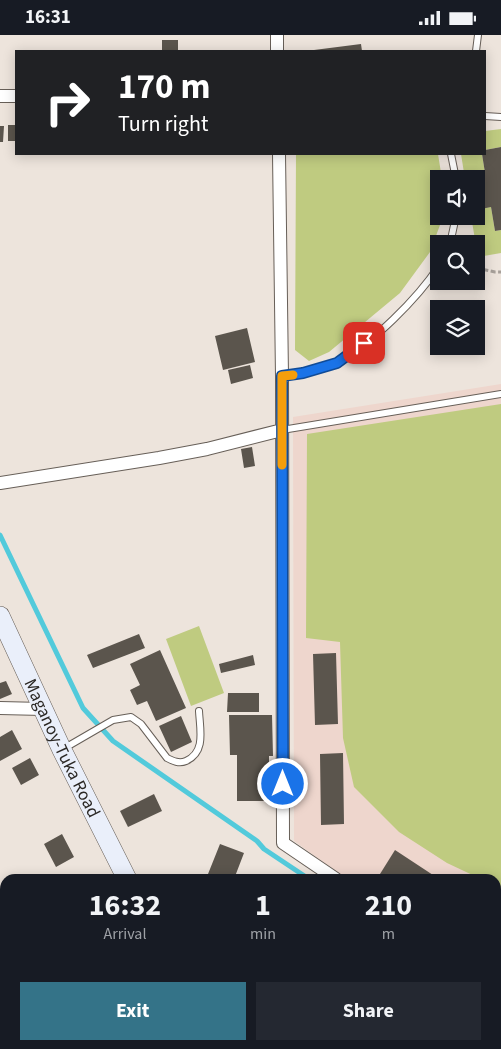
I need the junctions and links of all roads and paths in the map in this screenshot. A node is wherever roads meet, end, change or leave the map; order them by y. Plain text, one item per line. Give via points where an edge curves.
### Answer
1 (277, 35) edge
2 (478, 35) edge
3 (277, 50) edge
4 (476, 50) edge
5 (0, 96) edge
6 (15, 96) edge
7 (486, 116) edge
8 (501, 117) edge
9 (280, 155) edge
10 (451, 155) edge
11 (454, 170) edge
12 (485, 270) edge
13 (501, 272) edge
14 (430, 278) edge
15 (282, 376) junction
16 (501, 394) edge
17 (282, 430) junction
18 (0, 483) edge
19 (0, 616) edge
20 (0, 708) edge
21 (43, 709) junction
22 (199, 711) dead end
23 (62, 750) junction
24 (124, 874) edge
25 (329, 874) edge

1 - 3 street
2 - 4 lane
5 - 6 street
7 - 8 lane
9 - 15 street
10 - 11 lane
12 - 13 path
14 - 15 lane via 415,297 351,354 337,363
15 - 17 street
16 - 17 lane
17 - 18 street via 207,449
17 - 25 street via 283,843
19 - 21 main road, Maganoy-Tuka Road
20 - 21 street
21 - 23 main road, Maganoy-Tuka Road
22 - 23 lane via 199,748 194,757 183,762 167,757 141,724 131,717 120,717
23 - 24 main road, Maganoy-Tuka Road

